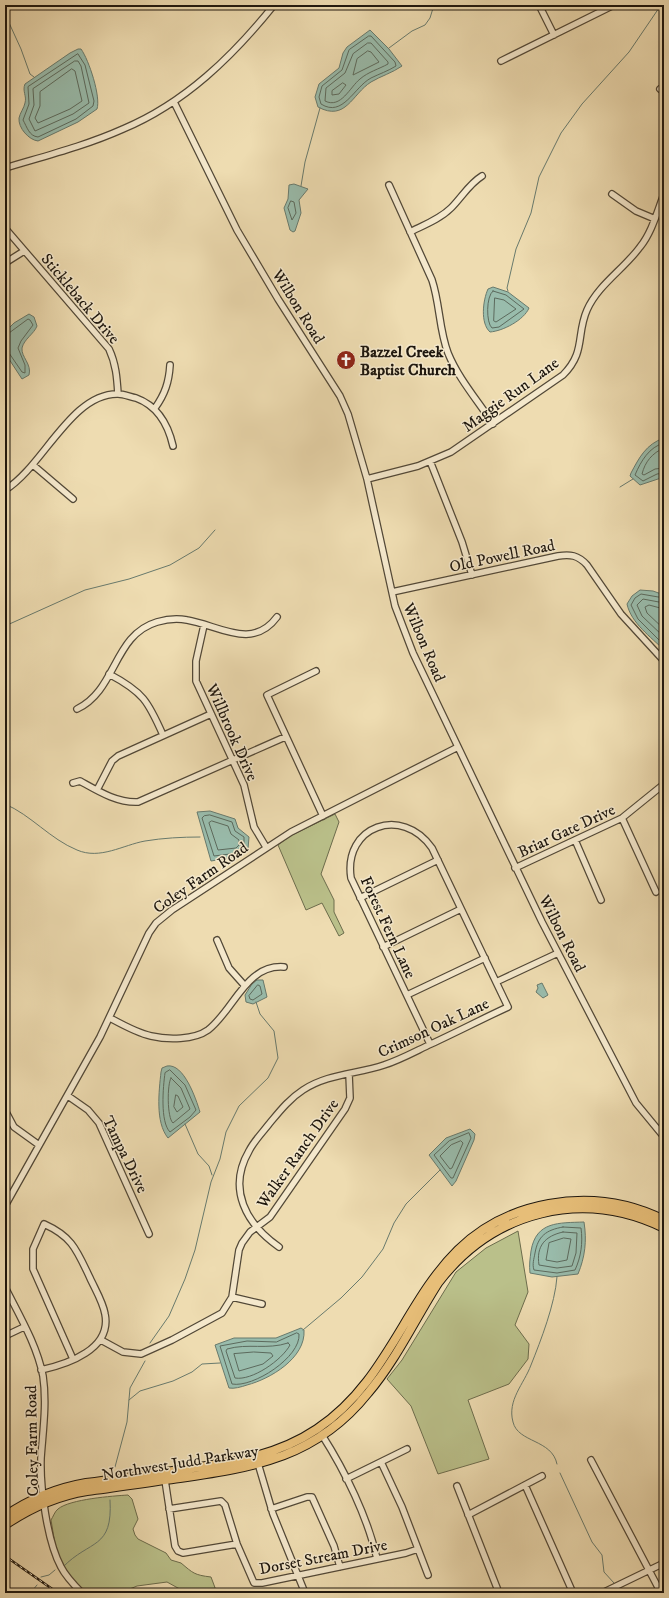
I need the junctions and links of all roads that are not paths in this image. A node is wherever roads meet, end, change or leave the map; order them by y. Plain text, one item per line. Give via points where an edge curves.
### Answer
1 (274, 5) edge
2 (539, 5) edge
3 (614, 5) edge
4 (554, 35) junction
5 (501, 61) dead end
6 (174, 102) junction
7 (5, 168) edge
8 (482, 176) dead end
9 (389, 185) dead end
10 (612, 194) dead end
11 (664, 194) edge
12 (655, 219) junction
13 (5, 228) edge
14 (410, 232) junction
15 (24, 251) junction
16 (5, 263) edge
17 (170, 365) dead end
18 (118, 394) junction
19 (155, 408) junction
20 (493, 424) junction
21 (173, 446) dead end
22 (430, 461) junction
23 (33, 465) junction
24 (367, 479) junction
25 (5, 490) edge
26 (72, 499) dead end
27 (472, 575) junction
28 (392, 592) junction
29 (277, 617) dead end
30 (204, 625) junction
31 (664, 661) edge
32 (316, 671) dead end
33 (109, 674) junction
34 (77, 709) dead end
35 (211, 714) junction
36 (163, 735) junction
37 (285, 737) junction
38 (458, 747) junction
39 (233, 761) junction
40 (73, 783) dead end
41 (664, 784) edge
42 (97, 790) junction
43 (323, 816) junction
44 (622, 818) junction
45 (575, 840) junction
46 (266, 847) junction
47 (438, 860) junction
48 (515, 868) junction
49 (656, 892) dead end
50 (360, 898) junction
51 (601, 900) dead end
52 (461, 909) junction
53 (217, 940) dead end
54 (383, 947) junction
55 (558, 953) junction
56 (484, 958) junction
57 (284, 967) dead end
58 (496, 982) junction
59 (245, 986) junction
60 (407, 995) junction
61 (508, 1007) joint
62 (110, 1018) junction
63 (430, 1044) junction
64 (349, 1074) junction
65 (68, 1096) junction
66 (5, 1110) edge
67 (664, 1137) edge
68 (39, 1144) junction
69 (5, 1206) edge
70 (664, 1220) edge
71 (256, 1228) junction
72 (664, 1228) edge
73 (149, 1234) dead end
74 (279, 1247) dead end
75 (5, 1287) edge
76 (232, 1297) junction
77 (262, 1304) dead end
78 (24, 1327) junction
79 (5, 1336) edge
80 (101, 1340) junction
81 (73, 1359) junction
82 (41, 1370) junction
83 (322, 1435) junction
84 (406, 1449) dead end
85 (591, 1460) dead end
86 (257, 1461) junction
87 (381, 1462) junction
88 (542, 1476) dead end
89 (346, 1479) junction
90 (165, 1480) junction
91 (525, 1485) junction
92 (457, 1486) dead end
93 (44, 1499) junction
94 (169, 1509) junction
95 (271, 1509) junction
96 (468, 1515) junction
97 (5, 1516) edge
98 (5, 1525) edge
99 (237, 1544) junction
100 (418, 1549) junction
101 (377, 1559) junction
102 (664, 1563) edge
103 (340, 1567) junction
104 (649, 1570) junction
105 (428, 1575) dead end
106 (298, 1576) junction
107 (82, 1593) edge
108 (305, 1593) edge
109 (499, 1593) edge
110 (573, 1593) edge
111 (602, 1593) edge
112 (661, 1593) edge

1 - 6 street via 228,57
2 - 4 street
3 - 4 street
4 - 5 street
6 - 7 street via 124,129 94,141
6 - 24 street, Wilbon Road via 237,230 340,396 348,414
8 - 14 street via 474,181 444,214
9 - 14 street
10 - 12 street via 636,211
11 - 12 street, Maggie Run Lane
12 - 20 street, Maggie Run Lane via 639,249 597,293 589,306 583,322 579,350 567,371
13 - 15 street, Stickleback Drive
14 - 20 street via 435,288 448,352 456,369
15 - 16 street
15 - 18 street, Stickleback Drive via 109,349 117,373
17 - 19 street via 169,382
18 - 19 street via 140,400
18 - 23 street via 102,396 79,410
19 - 21 street via 169,430
20 - 22 street, Maggie Run Lane via 455,449
22 - 24 street, Maggie Run Lane
22 - 27 street via 462,542
23 - 25 street
23 - 26 street
24 - 28 street, Wilbon Road
27 - 28 street, Old Powell Road
27 - 31 street, Old Powell Road via 558,556 576,556 587,565 621,614
28 - 38 street, Wilbon Road via 401,625
29 - 30 street via 272,624 249,634 239,635
30 - 33 street via 188,620 169,619 149,624 128,641
30 - 35 street, Willbrook Drive via 196,660 196,681
32 - 37 street via 267,695
33 - 34 street via 96,696
33 - 36 street via 142,696 152,710
35 - 36 street
35 - 39 street, Willbrook Drive
36 - 42 street via 118,756 112,761
37 - 39 street
37 - 43 street
38 - 43 street, Coley Farm Road
38 - 48 street, Wilbon Road
39 - 42 street via 138,802 129,803
39 - 46 street, Willbrook Drive via 246,791 254,827
40 - 42 street via 80,782
41 - 44 street, Briar Gate Drive
43 - 46 street, Coley Farm Road
44 - 45 street, Briar Gate Drive
44 - 49 street
45 - 48 street, Briar Gate Drive
45 - 51 street
46 - 62 street, Coley Farm Road via 156,922
47 - 50 street
47 - 50 street, Forest Fern Lane via 428,841 409,827 388,824 373,829 359,841 351,859 351,878
47 - 52 street, Forest Fern Lane
48 - 55 street, Wilbon Road
50 - 54 street, Forest Fern Lane
52 - 54 street
52 - 56 street, Forest Fern Lane
53 - 59 street via 229,968
54 - 60 street, Forest Fern Lane
55 - 58 street
55 - 67 street, Wilbon Road via 636,1103
56 - 58 street, Forest Fern Lane
56 - 60 street
57 - 59 street via 268,968
58 - 61 street, Forest Fern Lane
59 - 62 street via 212,1026 195,1035 175,1038 150,1036
60 - 63 street, Forest Fern Lane
61 - 63 street, Crimson Oak Lane
62 - 65 street, Coley Farm Road
63 - 64 street, Crimson Oak Lane via 383,1066
64 - 71 street, Walker Ranch Drive via 350,1098 345,1108 273,1213
64 - 71 street, Crimson Oak Lane via 322,1080 298,1093 282,1108 249,1151 242,1169 240,1190 244,1209
65 - 68 street, Coley Farm Road
65 - 73 street, Tampa Drive via 88,1110 99,1123
66 - 68 street via 14,1127
68 - 69 street, Coley Farm Road
70 - 86 highway, Northwest Judd Parkway via 623,1205 578,1201 536,1207 492,1224 463,1244 440,1268 374,1374 347,1406 312,1433
71 - 74 street, Crimson Oak Lane
71 - 76 street, Walker Ranch Drive via 240,1246
72 - 83 highway, Northwest Judd Parkway via 619,1212 576,1208 530,1216 493,1232 446,1272 373,1387 344,1418
75 - 78 street, Coley Farm Road
76 - 77 street
76 - 80 street, Walker Ranch Drive via 225,1310 216,1318 145,1353 129,1354
78 - 79 street
78 - 82 street, Coley Farm Road
80 - 81 street via 90,1350
80 - 81 street via 105,1325 104,1311 77,1250 64,1234 44,1224 33,1249 33,1269
81 - 82 street
82 - 93 street, Coley Farm Road via 44,1395 41,1472
83 - 86 highway, Northwest Judd Parkway via 293,1452
83 - 89 street
84 - 87 street
85 - 104 street
86 - 90 highway, Northwest Judd Parkway
86 - 93 highway, Northwest Judd Parkway via 78,1485
86 - 95 street
87 - 89 street
87 - 100 street
88 - 91 street
89 - 101 street via 365,1522
90 - 93 highway, Northwest Judd Parkway
90 - 94 street
91 - 96 street
91 - 110 street
92 - 96 street
93 - 97 highway, Northwest Judd Parkway
93 - 98 highway, Northwest Judd Parkway
93 - 107 street, Coley Farm Road via 56,1557 64,1574
94 - 99 street, Dorset Stream Drive via 221,1501 225,1505
94 - 99 street via 178,1551 183,1553
95 - 103 street via 307,1497 312,1498 334,1546
95 - 106 street
96 - 109 street
99 - 106 street, Dorset Stream Drive via 254,1583
100 - 101 street, Dorset Stream Drive
100 - 105 street
101 - 103 street, Dorset Stream Drive
102 - 104 street
103 - 106 street, Dorset Stream Drive
104 - 111 street
104 - 112 street
106 - 108 street

